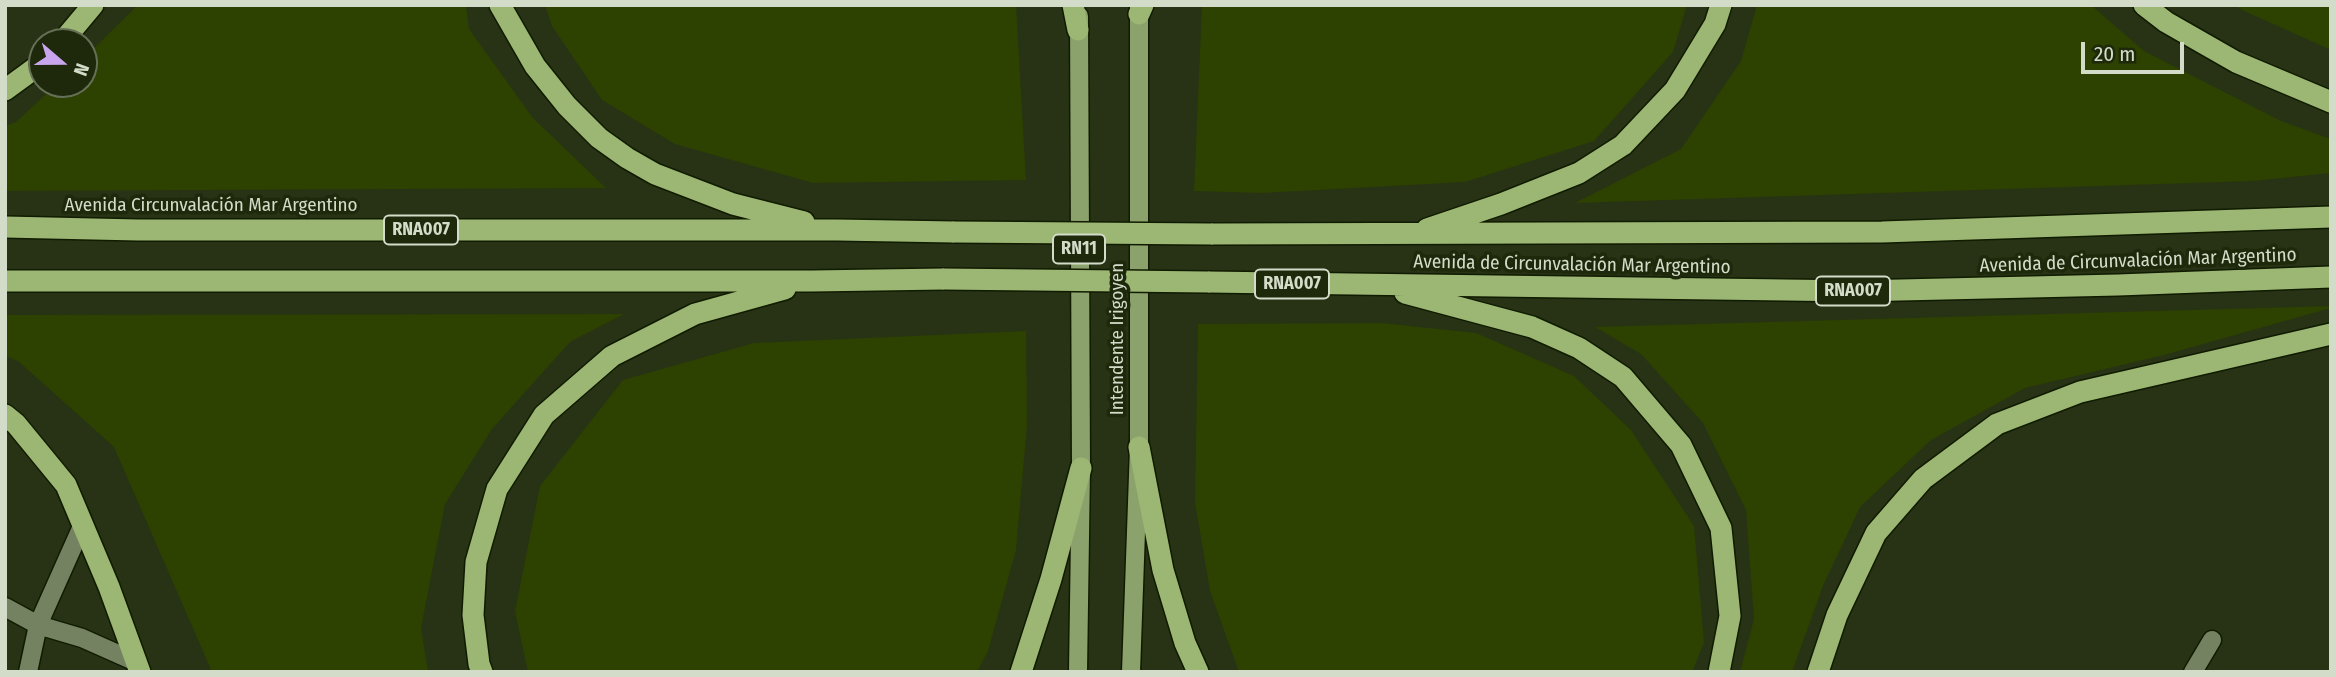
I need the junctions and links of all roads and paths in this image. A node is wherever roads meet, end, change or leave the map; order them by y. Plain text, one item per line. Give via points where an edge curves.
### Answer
1 (500, 5) edge
2 (1073, 5) edge
3 (1079, 5) edge
4 (1721, 5) edge
5 (2144, 5) edge
6 (92, 6) edge
7 (1140, 8) edge
8 (74, 28) edge
9 (1078, 30) junction
10 (28, 73) edge
11 (5, 90) edge
12 (2331, 102) edge
13 (2331, 217) edge
14 (5, 227) edge
15 (836, 230) junction
16 (1408, 235) junction
17 (2331, 277) edge
18 (5, 281) edge
19 (812, 281) junction
20 (1376, 286) junction
21 (2331, 334) edge
22 (5, 415) edge
23 (1139, 447) junction
24 (1081, 468) junction
25 (83, 524) junction
26 (5, 607) edge
27 (38, 625) junction
28 (2212, 640) dead end
29 (138, 667) edge
30 (29, 672) edge
31 (482, 672) edge
32 (1021, 672) edge
33 (1079, 672) edge
34 (1131, 672) edge
35 (1198, 672) edge
36 (1719, 672) edge
37 (1818, 672) edge
38 (2193, 672) edge

1 - 15 highway via 535,66 567,106 627,158 655,174 733,204
2 - 9 highway
3 - 9 main road, Intendente Irigoyen / RN11
4 - 16 highway via 1715,24 1675,90 1623,145 1579,173
5 - 12 highway via 2236,62
6 - 8 highway
7 - 23 main road, Intendente Irigoyen
9 - 24 main road, Intendente Irigoyen / RN11
10 - 11 highway
13 - 16 highway, Avenida de Circunvalación Mar Argentino / RNA007 via 1882,232
14 - 15 highway, Avenida Circunvalación Mar Argentino / RNA007
15 - 16 highway, Avenida de Circunvalación Mar Argentino / RNA007, bridge
17 - 20 highway, Avenida de Circunvalación Mar Argentino / RNA007 via 1857,290
18 - 19 highway, RNA007
19 - 20 highway, Avenida de Circunvalación Mar Argentino / RNA007, bridge
19 - 31 highway via 695,314 612,356 544,415 497,489 476,562 473,615
20 - 36 highway via 1532,327 1579,348 1623,377 1681,445 1721,528 1730,616
21 - 37 highway via 2080,392 1997,424 1923,479 1876,533 1837,615
22 - 25 highway via 66,485
23 - 34 main road, Intendente Irigoyen
23 - 35 highway via 1163,570
24 - 32 highway
24 - 33 main road, Intendente Irigoyen / RN11
25 - 27 street
25 - 29 highway
26 - 27 street
27 - 29 street via 82,638
27 - 30 street
28 - 38 street

